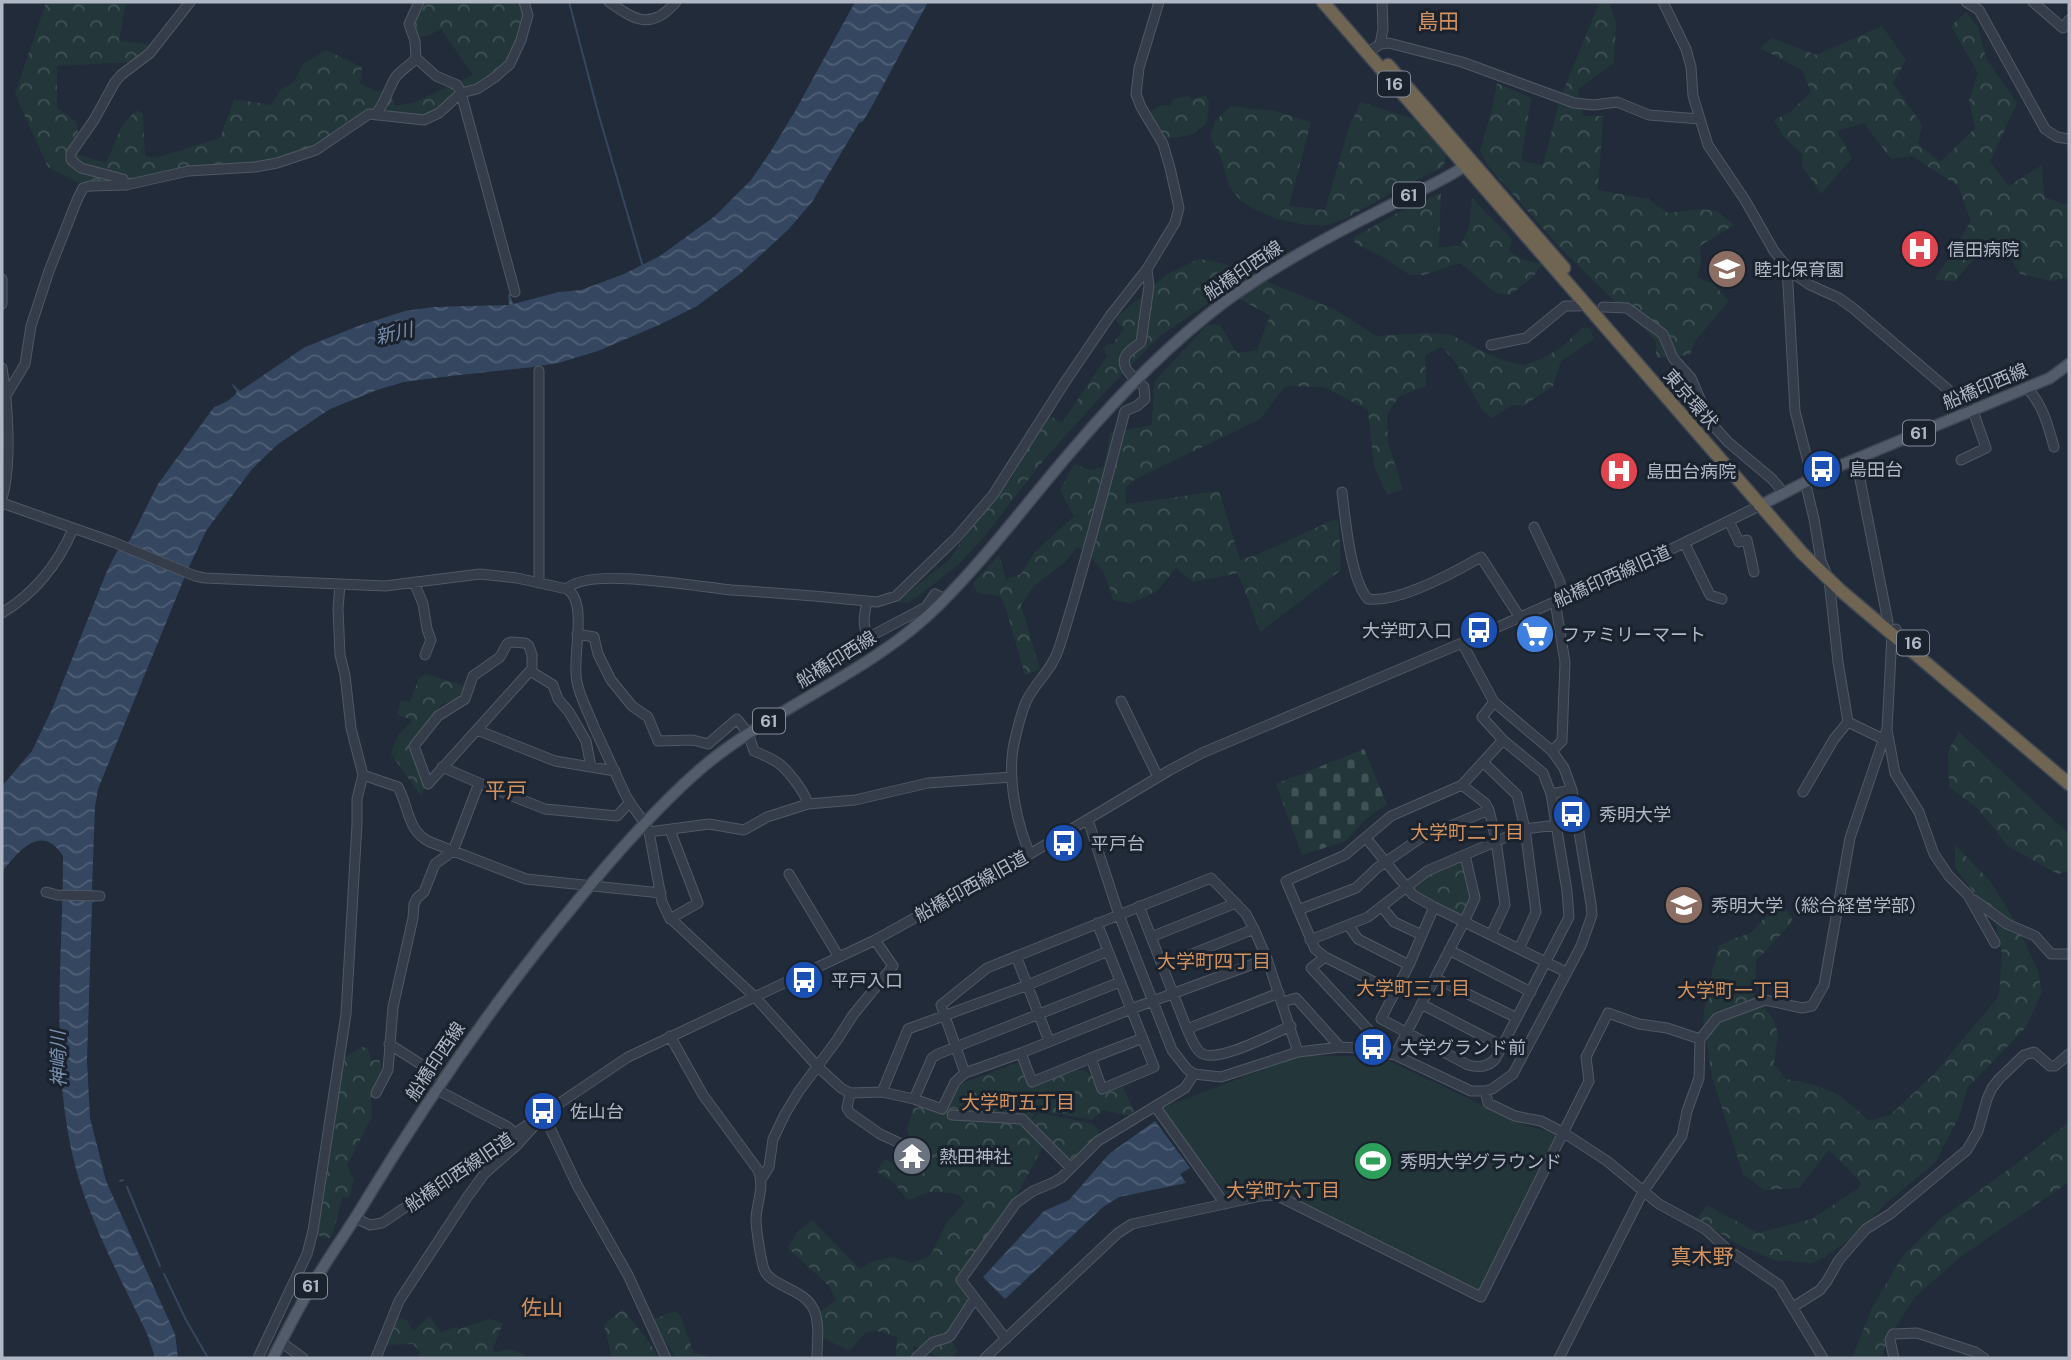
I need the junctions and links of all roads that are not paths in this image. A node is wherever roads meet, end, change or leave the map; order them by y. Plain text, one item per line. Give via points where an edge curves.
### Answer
1 (190, 2) edge
2 (419, 2) edge
3 (524, 2) edge
4 (609, 2) edge
5 (676, 2) edge
6 (1159, 2) edge
7 (1322, 2) edge
8 (1332, 2) edge
9 (1382, 2) edge
10 (1663, 2) edge
11 (1966, 2) edge
12 (2033, 2) edge
13 (2067, 27) edge
14 (1377, 47) junction
15 (416, 58) junction
16 (1380, 62) junction
17 (461, 93) junction
18 (376, 114) junction
19 (1700, 119) junction
20 (2069, 138) edge
21 (1469, 164) junction
22 (126, 185) junction
23 (1787, 267) junction
24 (1147, 269) junction
25 (2, 279) edge
26 (515, 292) dead end
27 (2, 304) edge
28 (1579, 306) dead end
29 (1603, 307) dead end
30 (1491, 345) dead end
31 (2069, 366) edge
32 (2, 368) edge
33 (539, 371) dead end
34 (1137, 380) junction
35 (2027, 388) junction
36 (6, 394) junction
37 (1973, 411) junction
38 (2054, 447) dead end
39 (1856, 459) junction
40 (1961, 460) dead end
41 (1808, 480) junction
42 (1342, 492) dead end
43 (1783, 492) junction
44 (2, 501) edge
45 (1763, 504) junction
46 (1729, 521) junction
47 (1534, 527) dead end
48 (74, 529) junction
49 (1685, 544) junction
50 (1821, 561) junction
51 (1754, 572) dead end
52 (1829, 580) junction
53 (414, 582) junction
54 (539, 583) junction
55 (340, 585) junction
56 (567, 589) junction
57 (945, 599) junction
58 (1558, 599) junction
59 (1722, 599) dead end
60 (867, 601) junction
61 (2, 613) edge
62 (1519, 616) junction
63 (1892, 628) junction
64 (577, 634) junction
65 (1462, 643) junction
66 (425, 656) dead end
67 (532, 672) junction
68 (1121, 701) dead end
69 (1494, 702) junction
70 (1848, 722) junction
71 (1887, 729) junction
72 (477, 730) junction
73 (748, 733) junction
74 (1884, 739) junction
75 (1503, 740) junction
76 (1552, 751) junction
77 (1483, 762) junction
78 (442, 767) junction
79 (591, 767) junction
80 (615, 771) junction
81 (363, 775) junction
82 (2069, 775) edge
83 (1012, 777) junction
84 (1158, 777) junction
85 (480, 783) junction
86 (2069, 784) edge
87 (1462, 785) junction
88 (1572, 790) junction
89 (1804, 792) dead end
90 (1551, 794) junction
91 (630, 802) junction
92 (808, 804) junction
93 (1489, 810) junction
94 (1088, 820) junction
95 (1556, 825) junction
96 (647, 827) junction
97 (1525, 829) junction
98 (670, 830) junction
99 (1366, 838) junction
100 (1496, 840) junction
101 (453, 851) junction
102 (1030, 854) junction
103 (1465, 855) junction
104 (1386, 862) junction
105 (789, 874) dead end
106 (590, 886) junction
107 (1407, 888) junction
108 (46, 892) dead end
109 (661, 893) junction
110 (1968, 895) junction
111 (100, 896) dead end
112 (1236, 904) junction
113 (1139, 906) junction
114 (1382, 907) junction
115 (1434, 907) junction
116 (1298, 910) junction
117 (1119, 915) junction
118 (670, 919) junction
119 (1464, 922) junction
120 (1097, 923) junction
121 (1349, 926) junction
122 (1254, 929) junction
123 (1422, 935) junction
124 (1491, 935) junction
125 (1151, 937) junction
126 (875, 940) junction
127 (1310, 940) junction
128 (1995, 943) dead end
129 (1519, 949) junction
130 (1449, 950) junction
131 (1108, 951) junction
132 (2069, 954) edge
133 (1016, 956) junction
134 (839, 957) junction
135 (1325, 957) junction
136 (1267, 959) junction
137 (1546, 962) junction
138 (1409, 965) junction
139 (1162, 966) junction
140 (1566, 972) junction
141 (1435, 978) junction
142 (1120, 982) junction
143 (1028, 985) junction
144 (1394, 992) junction
145 (1531, 992) junction
146 (1173, 994) junction
147 (755, 997) junction
148 (1281, 997) junction
149 (1153, 1001) junction
150 (1421, 1004) junction
151 (1131, 1009) junction
152 (1039, 1014) junction
153 (945, 1016) junction
154 (1517, 1018) junction
155 (1291, 1026) junction
156 (1187, 1029) junction
157 (1407, 1032) junction
158 (670, 1036) junction
159 (1143, 1038) junction
160 (1700, 1039) junction
161 (1049, 1041) junction
162 (389, 1044) junction
163 (955, 1046) junction
164 (1502, 1046) junction
165 (1340, 1047) junction
166 (1378, 1051) junction
167 (1298, 1052) junction
168 (1021, 1054) junction
169 (2069, 1054) edge
170 (1395, 1055) junction
171 (1091, 1058) junction
172 (818, 1067) junction
173 (965, 1073) junction
174 (1195, 1074) junction
175 (437, 1088) junction
176 (1485, 1091) junction
177 (883, 1092) junction
178 (376, 1093) dead end
179 (850, 1093) junction
180 (914, 1099) junction
181 (1155, 1106) junction
182 (544, 1115) junction
183 (952, 1115) dead end
184 (1564, 1133) junction
185 (515, 1134) junction
186 (908, 1147) dead end
187 (1071, 1168) junction
188 (762, 1178) junction
189 (1643, 1192) junction
190 (1225, 1203) junction
191 (355, 1218) junction
192 (975, 1298) junction
193 (1793, 1307) junction
194 (1005, 1340) junction
195 (281, 1342) junction
196 (258, 1358) edge
197 (273, 1358) edge
198 (303, 1358) edge
199 (376, 1358) edge
200 (666, 1358) edge
201 (817, 1358) edge
202 (916, 1358) edge
203 (985, 1358) edge
204 (1559, 1358) edge
205 (1823, 1358) edge
206 (1895, 1358) edge
207 (1984, 1358) edge

1 - 22 street via 150,53 118,77 71,153 74,164 123,179
2 - 15 street via 410,24
3 - 17 street via 528,15 510,64 477,89
4 - 5 street via 646,21
6 - 24 street via 1136,94 1163,144 1179,208
7 - 16 highway, 東京環状 / 16
8 - 14 highway, 東京環状 / 16
9 - 14 street via 1383,29
10 - 19 street via 1686,49
11 - 20 street via 1979,10 2045,129
12 - 13 street
14 - 16 highway, 東京環状 / 16
14 - 19 street via 1389,43 1462,62 1574,103 1617,102 1649,115
15 - 17 street via 436,76 457,85
15 - 18 street via 396,76
16 - 21 highway, 東京環状 / 16
17 - 18 street via 424,120
17 - 26 street
18 - 22 street via 369,114 316,150 277,163 188,171
19 - 23 street via 1709,145
21 - 34 main road, 船橋印西線 / 61 via 1296,255 1247,286 1200,321
21 - 45 highway, 東京環状 / 16
22 - 36 street via 90,186 80,192 43,287 25,364
23 - 37 street via 1854,309
23 - 41 street via 1795,411
24 - 34 street via 1141,342 1124,360
24 - 60 street via 1099,332 993,495 896,596
25 - 27 street
28 - 30 street via 1564,306 1526,338
29 - 43 street via 1627,308 1663,334 1673,358 1691,378 1710,422
31 - 35 main road, 船橋印西線 / 61
32 - 36 street
33 - 54 street
34 - 57 main road, 船橋印西線 / 61
34 - 83 street via 1144,387 1145,399 1125,411 1058,651 1023,708 1013,748
35 - 37 main road, 船橋印西線 / 61
35 - 38 street via 2037,399
36 - 44 street
37 - 39 main road, 船橋印西線 / 61
37 - 40 street via 1986,448
39 - 41 main road, 船橋印西線 / 61
39 - 63 street
41 - 43 main road, 船橋印西線 / 61
41 - 50 street
42 - 62 street via 1353,563 1368,600 1408,592 1481,557
43 - 45 main road, 船橋印西線 / 61
44 - 48 street
45 - 46 street, 船橋印西線旧道
45 - 50 highway, 東京環状 / 16
45 - 52 highway, 東京環状 / 16
46 - 49 street, 船橋印西線旧道
46 - 51 street via 1739,541 1747,540
47 - 58 street via 1560,582
48 - 55 street via 195,576
48 - 61 street via 37,586
49 - 58 street, 船橋印西線旧道
49 - 59 street via 1710,595
50 - 52 street
50 - 63 highway, 東京環状 / 16
52 - 63 highway, 東京環状 / 16
52 - 70 street
53 - 54 street via 480,574
53 - 55 street
53 - 66 street via 431,640
54 - 56 street
55 - 81 street via 340,655
56 - 60 street via 576,582 634,579
56 - 64 street via 576,600
57 - 60 street via 935,594 926,607 871,636 864,629
57 - 73 main road, 船橋印西線 / 61 via 878,654
58 - 62 street, 船橋印西線旧道
58 - 76 street via 1565,662 1562,741
62 - 65 street, 船橋印西線旧道
63 - 71 street
63 - 82 highway, 東京環状 / 16
63 - 86 highway, 東京環状 / 16
64 - 73 street via 594,637 611,680 632,706 648,717 658,741 708,744 737,719
64 - 80 street via 575,677 581,699
65 - 69 street
65 - 84 street, 船橋印西線旧道 via 1213,747
67 - 72 street
67 - 78 street via 530,646 511,642 500,657 473,676 465,699 438,716 414,746 428,784
67 - 79 street via 553,685 586,741
68 - 84 street
69 - 75 street via 1482,717
69 - 76 street
70 - 74 street
70 - 89 street
71 - 74 street
71 - 110 street via 1895,773 1919,812 1934,854
72 - 78 street
72 - 79 street via 555,761
73 - 92 street via 754,751 786,768
73 - 96 main road, 船橋印西線 / 61 via 697,772
74 - 160 street via 1850,838 1824,985 1812,1006 1765,1000 1717,1018
75 - 77 street
75 - 90 street via 1543,774
76 - 88 street
77 - 87 street
77 - 97 street via 1517,795
78 - 85 street
79 - 80 street
80 - 91 street
81 - 101 street via 398,787 416,834
81 - 196 street via 357,799 346,1014 313,1231 307,1254
83 - 92 street via 928,783 855,800
83 - 102 street via 1019,827
84 - 94 street, 船橋印西線旧道
85 - 91 street via 545,808 617,816
85 - 101 street
87 - 93 street
87 - 99 street via 1391,816
88 - 90 street
88 - 140 street via 1592,915
90 - 95 street
91 - 96 street
92 - 98 street via 744,830 709,824
93 - 100 street
93 - 104 street via 1419,839
94 - 102 street, 船橋印西線旧道
94 - 117 street
95 - 97 street
95 - 137 street via 1569,917
96 - 98 street
96 - 106 main road, 船橋印西線 / 61
96 - 109 street
97 - 100 street
97 - 129 street via 1536,912
98 - 118 street via 698,903
99 - 104 street
99 - 116 street via 1345,855 1286,881
100 - 103 street
100 - 124 street via 1505,905
101 - 106 street via 526,879
101 - 162 street via 435,864 414,904
102 - 126 street, 船橋印西線旧道
103 - 107 street via 1427,871
103 - 119 street via 1475,898
104 - 107 street
104 - 116 street via 1356,888
105 - 134 street
106 - 109 street
106 - 175 main road, 船橋印西線 / 61 via 510,985
107 - 114 street
107 - 115 street
108 - 111 street
109 - 118 street
110 - 128 street
110 - 132 street via 2007,924 2035,936 2051,954
112 - 113 street via 1211,878
112 - 122 street
112 - 125 street
113 - 117 street
113 - 125 street
114 - 121 street
114 - 123 street via 1394,922
115 - 119 street
115 - 123 street
116 - 127 street
117 - 120 street
117 - 149 street
118 - 147 street
119 - 124 street
119 - 130 street
120 - 131 street
120 - 133 street
121 - 127 street
121 - 138 street via 1358,939
122 - 136 street
122 - 139 street
123 - 138 street
124 - 129 street
125 - 139 street
126 - 134 street, 船橋印西線旧道
126 - 172 street via 893,966
127 - 135 street
129 - 137 street
130 - 141 street
130 - 145 street
131 - 142 street
131 - 143 street
133 - 143 street
133 - 153 street via 987,968 941,1005
134 - 147 street, 船橋印西線旧道
135 - 144 street
135 - 166 street via 1311,968 1378,1040
136 - 146 street
136 - 148 street
137 - 140 street
137 - 145 street
138 - 144 street
139 - 146 street
140 - 176 street via 1513,1074
141 - 150 street
141 - 154 street
142 - 151 street
142 - 152 street
143 - 152 street
143 - 153 street
144 - 157 street via 1381,1019
145 - 154 street
146 - 149 street
146 - 156 street
147 - 158 street, 船橋印西線旧道
147 - 172 street
148 - 155 street
148 - 156 street
148 - 165 street via 1296,998
149 - 151 street
149 - 174 street via 1172,1049
150 - 157 street
150 - 164 street
151 - 159 street
151 - 161 street
152 - 161 street
152 - 163 street
153 - 163 street
153 - 177 street via 908,1029
154 - 164 street
155 - 156 street via 1214,1056 1200,1052
155 - 167 street
157 - 164 street via 1474,1066 1493,1062
157 - 170 street
158 - 182 street, 船橋印西線旧道 via 612,1066
158 - 188 street via 703,1095
159 - 171 street
159 - 171 street via 1154,1067 1102,1089
160 - 184 street via 1608,1013 1586,1057 1589,1081
160 - 189 street via 1699,1078 1682,1136
161 - 168 street
162 - 175 street via 422,1065
162 - 178 street via 388,1070
163 - 173 street
163 - 180 street via 932,1058
165 - 166 street
165 - 167 street
166 - 170 street
167 - 174 street via 1221,1077
168 - 171 street via 1032,1082
168 - 173 street
169 - 193 street via 2055,1066 2034,1052 2024,1055 1992,1088 1967,1150 1866,1229 1820,1290
170 - 176 street via 1471,1091
172 - 179 street
172 - 188 street via 785,1114
173 - 180 street via 955,1082 942,1109
174 - 181 street via 1185,1088
175 - 185 street
175 - 191 main road, 船橋印西線 / 61
176 - 184 street via 1488,1103
177 - 179 street
177 - 180 street
179 - 186 street via 850,1113 880,1135
181 - 187 street via 1098,1140
181 - 190 street
182 - 185 street, 船橋印西線旧道
182 - 199 street via 474,1188 399,1301
182 - 200 street
183 - 187 street via 1021,1119
184 - 189 street
184 - 190 street via 1481,1297 1276,1195
185 - 191 street, 船橋印西線旧道 via 382,1223 370,1225
187 - 192 street via 1016,1203 961,1280
188 - 201 street via 756,1222 763,1268 769,1278 811,1305
189 - 193 street via 1705,1229 1770,1278
189 - 204 street
190 - 194 street via 1132,1224
191 - 195 main road, 船橋印西線 / 61
192 - 194 street
192 - 202 street via 951,1335 933,1342
193 - 205 street
194 - 203 street
195 - 197 main road, 船橋印西線 / 61
195 - 198 street
206 - 207 street via 1892,1334 1917,1334

